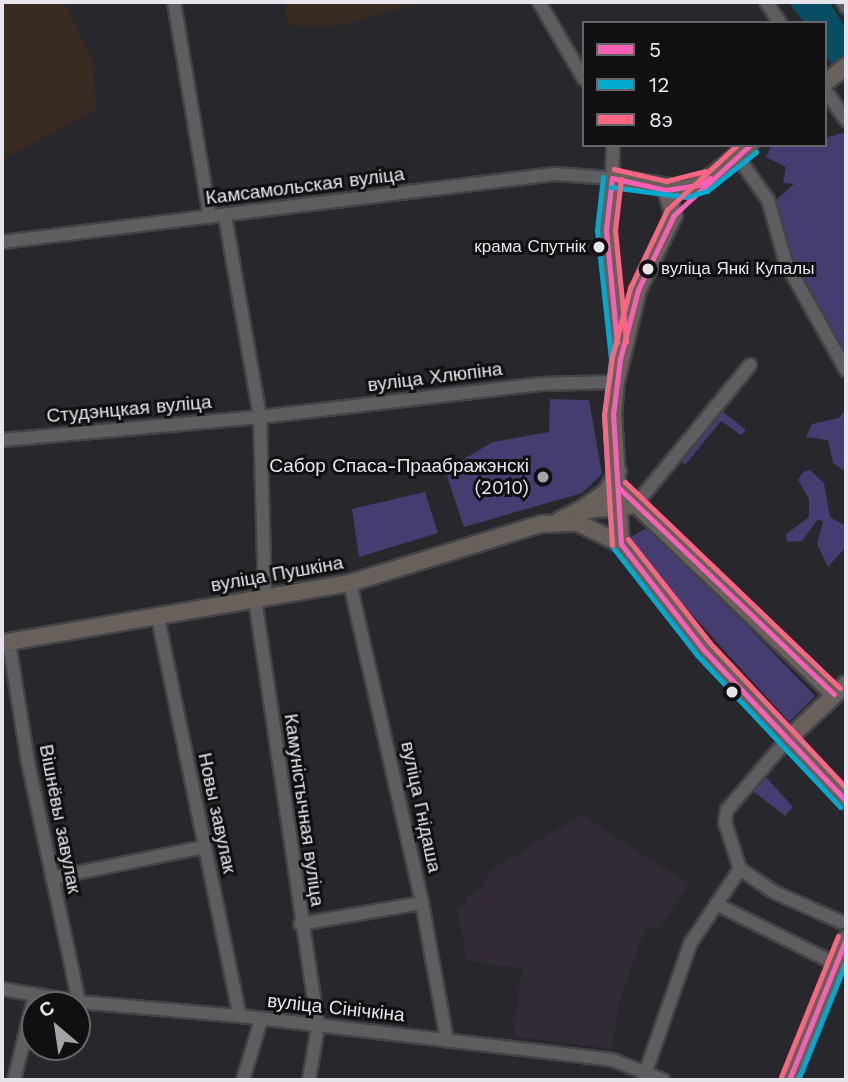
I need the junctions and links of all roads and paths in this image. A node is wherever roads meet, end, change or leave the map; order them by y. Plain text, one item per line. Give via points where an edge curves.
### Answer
1 (174, 2) edge
2 (539, 2) edge
3 (766, 2) edge
4 (843, 2) edge
5 (846, 6) edge
6 (779, 21) edge
7 (846, 66) edge
8 (582, 76) edge
9 (827, 91) edge
10 (846, 120) edge
11 (613, 147) edge
12 (743, 151) edge
13 (612, 178) junction
14 (702, 184) junction
15 (666, 190) junction
16 (674, 215) junction
17 (225, 216) junction
18 (210, 217) junction
19 (2, 242) edge
20 (609, 281) junction
21 (638, 290) junction
22 (620, 359) junction
23 (750, 365) dead end
24 (846, 370) edge
25 (616, 382) junction
26 (260, 417) junction
27 (2, 440) edge
28 (618, 471) junction
29 (628, 506) junction
30 (578, 517) junction
31 (658, 523) junction
32 (621, 541) junction
33 (350, 583) junction
34 (260, 599) junction
35 (158, 618) junction
36 (5, 642) edge
37 (840, 689) edge
38 (786, 741) junction
39 (846, 802) edge
40 (205, 847) junction
41 (737, 873) junction
42 (52, 878) junction
43 (422, 903) junction
44 (716, 905) junction
45 (841, 922) dead end
46 (300, 923) junction
47 (842, 953) edge
48 (2, 989) edge
49 (77, 991) edge
50 (21, 992) edge
51 (91, 1003) edge
52 (240, 1016) junction
53 (261, 1020) junction
54 (318, 1026) junction
55 (447, 1041) junction
56 (21, 1052) edge
57 (644, 1076) edge
58 (14, 1080) edge
59 (243, 1080) edge
60 (309, 1080) edge
61 (663, 1080) edge
62 (789, 1080) edge

1 - 18 street
2 - 8 street
3 - 6 street
4 - 5 street
7 - 9 main road
9 - 10 street
11 - 13 street
12 - 14 main road
12 - 24 street via 768,200 786,263
13 - 15 main road
13 - 17 street, Камсамольская вуліца via 555,174
13 - 20 main road via 606,230
14 - 15 main road
14 - 16 main road
15 - 16 main road
16 - 21 main road
17 - 18 street, Камсамольская вуліца
17 - 26 street, Камуністычная вуліца
18 - 19 street, Камсамольская вуліца
20 - 21 main road via 622,290
20 - 22 main road
21 - 22 main road
22 - 25 main road
23 - 29 street
25 - 26 street, вуліца Хлюпіна via 541,384
25 - 28 main road via 613,415
26 - 27 street, Студэнцкая вуліца
26 - 34 street, Камуністычная вуліца
28 - 29 main road
28 - 30 main road via 606,492
29 - 30 main road via 599,520
29 - 31 main road
29 - 32 main road
30 - 32 main road, вуліца Пушкіна
30 - 33 main road, вуліца Пушкіна
31 - 32 main road via 637,522
31 - 37 main road
32 - 38 main road via 703,649
33 - 34 main road, вуліца Пушкіна
33 - 43 street, вуліца Гнідаша
34 - 35 main road, вуліца Пушкіна
34 - 46 street, Камуністычная вуліца
35 - 36 main road, вуліца Пушкіна
35 - 40 street, Новы завулак
36 - 42 street, Вішнёвы завулак
37 - 38 main road
38 - 39 main road
38 - 41 street via 727,810 725,822
40 - 42 street
40 - 52 street, Новы завулак
41 - 44 street
41 - 45 street
42 - 49 street, Вішнёвы завулак
43 - 46 street
43 - 55 street, вуліца Гнідаша
44 - 47 street
44 - 57 street via 690,944
46 - 54 street, Камуністычная вуліца
47 - 62 main road
48 - 50 street, вуліца Сінічкіна
51 - 52 street, вуліца Сінічкіна
52 - 53 street, вуліца Сінічкіна
53 - 54 street, вуліца Сінічкіна
53 - 59 street
54 - 55 street, вуліца Сінічкіна
54 - 60 street, Камуністычная вуліца
55 - 57 street, вуліца Сінічкіна via 613,1060
56 - 58 street
57 - 61 street, вуліца Сінічкіна

